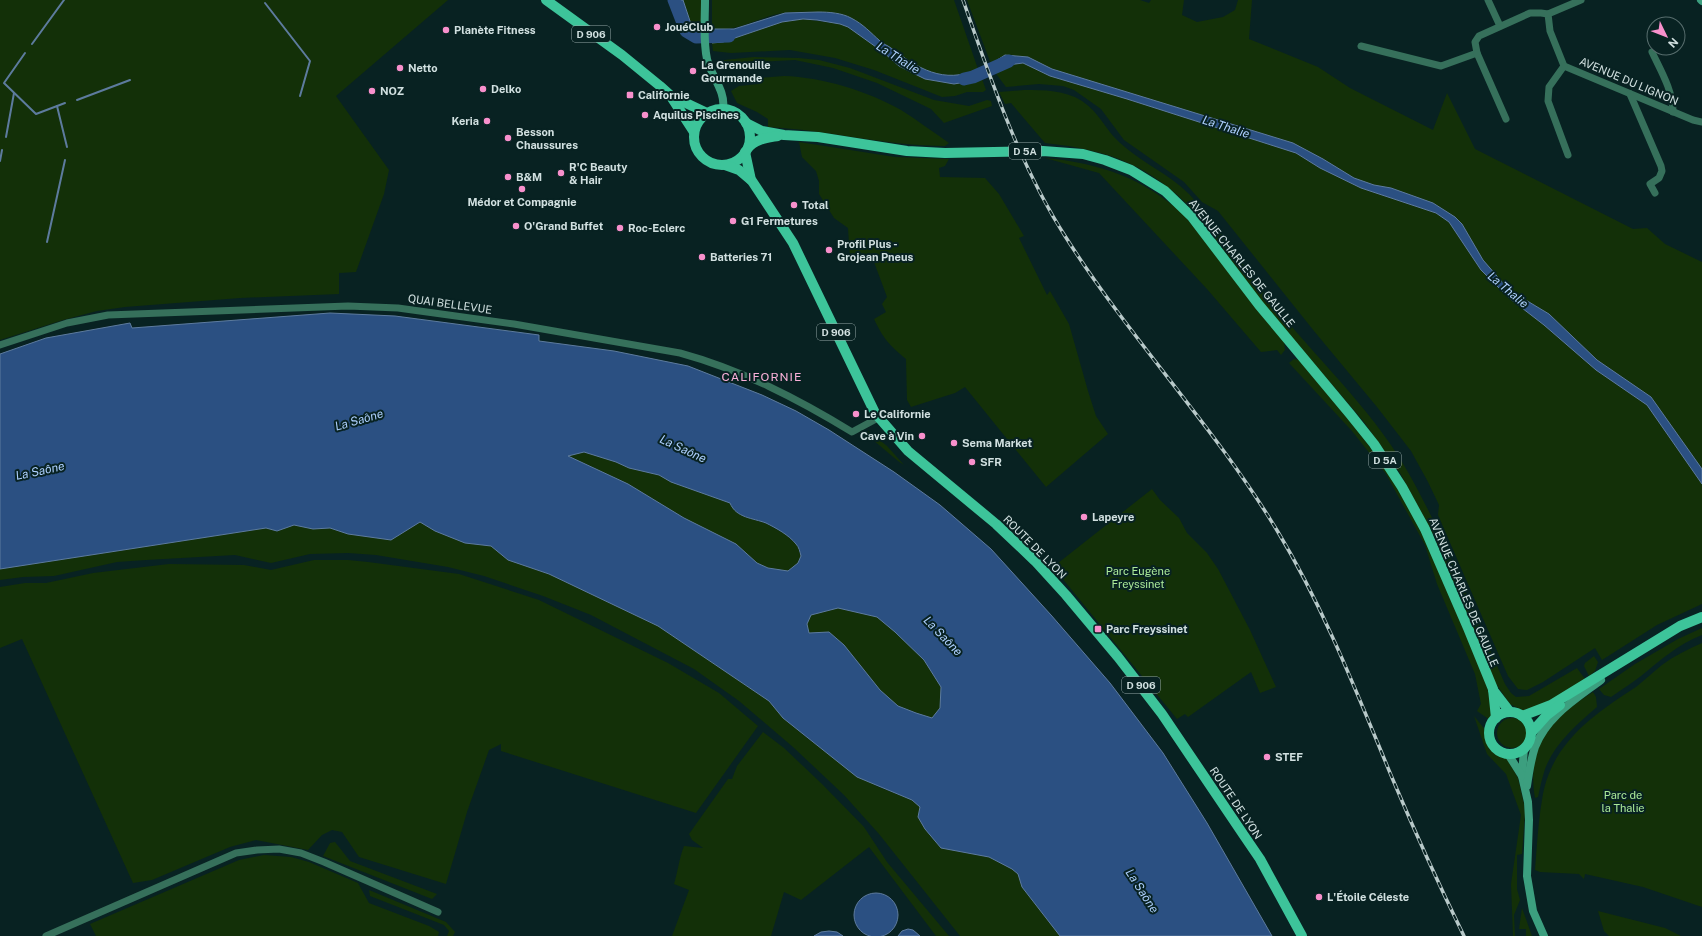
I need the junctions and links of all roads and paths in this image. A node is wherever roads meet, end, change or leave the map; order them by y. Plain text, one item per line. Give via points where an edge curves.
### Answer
1 (546, 0) edge
2 (1488, 0) edge
3 (1581, 0) edge
4 (705, 2) edge
5 (1548, 14) junction
6 (1500, 26) junction
7 (1361, 46) dead end
8 (1476, 53) junction
9 (1654, 56) edge
10 (1564, 66) junction
11 (1630, 94) junction
12 (670, 95) junction
13 (723, 109) junction
14 (1673, 112) junction
15 (707, 113) junction
16 (1506, 119) dead end
17 (1702, 122) edge
18 (746, 123) junction
19 (694, 132) junction
20 (784, 135) junction
21 (746, 150) junction
22 (1568, 155) dead end
23 (725, 165) junction
24 (752, 181) junction
25 (1654, 193) dead end
26 (0, 345) edge
27 (878, 418) junction
28 (1702, 617) edge
29 (1702, 623) edge
30 (1601, 680) junction
31 (1493, 689) junction
32 (1510, 712) junction
33 (1522, 716) junction
34 (1496, 718) junction
35 (1531, 733) junction
36 (1524, 748) junction
37 (1508, 754) junction
38 (1522, 776) junction
39 (1526, 790) junction
40 (438, 912) dead end
41 (46, 936) edge
42 (1302, 936) edge
43 (1544, 936) edge

1 - 12 main road, D 906 via 643,71
2 - 6 street
3 - 5 street
4 - 13 main road via 706,52 712,74 724,98
5 - 6 street via 1530,13
5 - 10 street, AVENUE DU LIGNON via 1550,31
6 - 8 street via 1476,39
7 - 8 street via 1441,66
8 - 16 street
9 - 14 street via 1672,97
10 - 11 street, AVENUE DU LIGNON
10 - 22 street via 1549,87 1548,101
11 - 14 street, AVENUE DU LIGNON
11 - 25 street via 1661,166 1659,178 1650,184
12 - 15 main road, D 906
12 - 19 main road, D 906
13 - 15 main road
13 - 18 main road via 732,111
14 - 17 street, AVENUE DU LIGNON
15 - 19 main road via 698,121
18 - 20 main road, D 5A via 754,128
18 - 21 main road via 750,131 750,140
19 - 23 main road via 695,147 700,155 716,165
20 - 21 main road, D 5A via 761,139
20 - 31 main road, AVENUE CHARLES DE GAULLE / D 5A via 818,137 927,153 1043,151 1082,154 1131,170 1166,191 1201,228 1259,305 1346,408 1388,464 1425,529
21 - 23 main road via 736,161
21 - 24 main road, ROUTE DE LYON / D 906
23 - 24 main road, ROUTE DE LYON / D 906 via 740,170
24 - 27 main road, ROUTE DE LYON / D 906 via 793,243
26 - 27 street, QUAI BELLEVUE via 67,323 108,315 348,306 398,308 514,324 680,353 768,385 852,432
27 - 42 main road, ROUTE DE LYON / D 906 via 908,451 996,524 1035,561 1109,646 1147,693 1260,859
28 - 33 main road via 1680,626 1638,650 1551,705
29 - 30 main road via 1692,626
30 - 35 main road via 1558,707 1536,725
30 - 39 main road via 1564,708 1546,726 1534,752
31 - 32 main road, AVENUE CHARLES DE GAULLE / D 5A
31 - 34 main road, AVENUE CHARLES DE GAULLE / D 5A
32 - 33 main road
32 - 34 main road
33 - 35 main road via 1528,723
34 - 37 main road via 1490,726 1490,739 1497,749
35 - 36 main road
36 - 37 main road via 1517,753
36 - 38 main road
37 - 38 main road
38 - 39 main road
39 - 43 main road via 1530,820 1528,890 1533,911
40 - 41 street via 301,853 279,849 257,850 236,853

